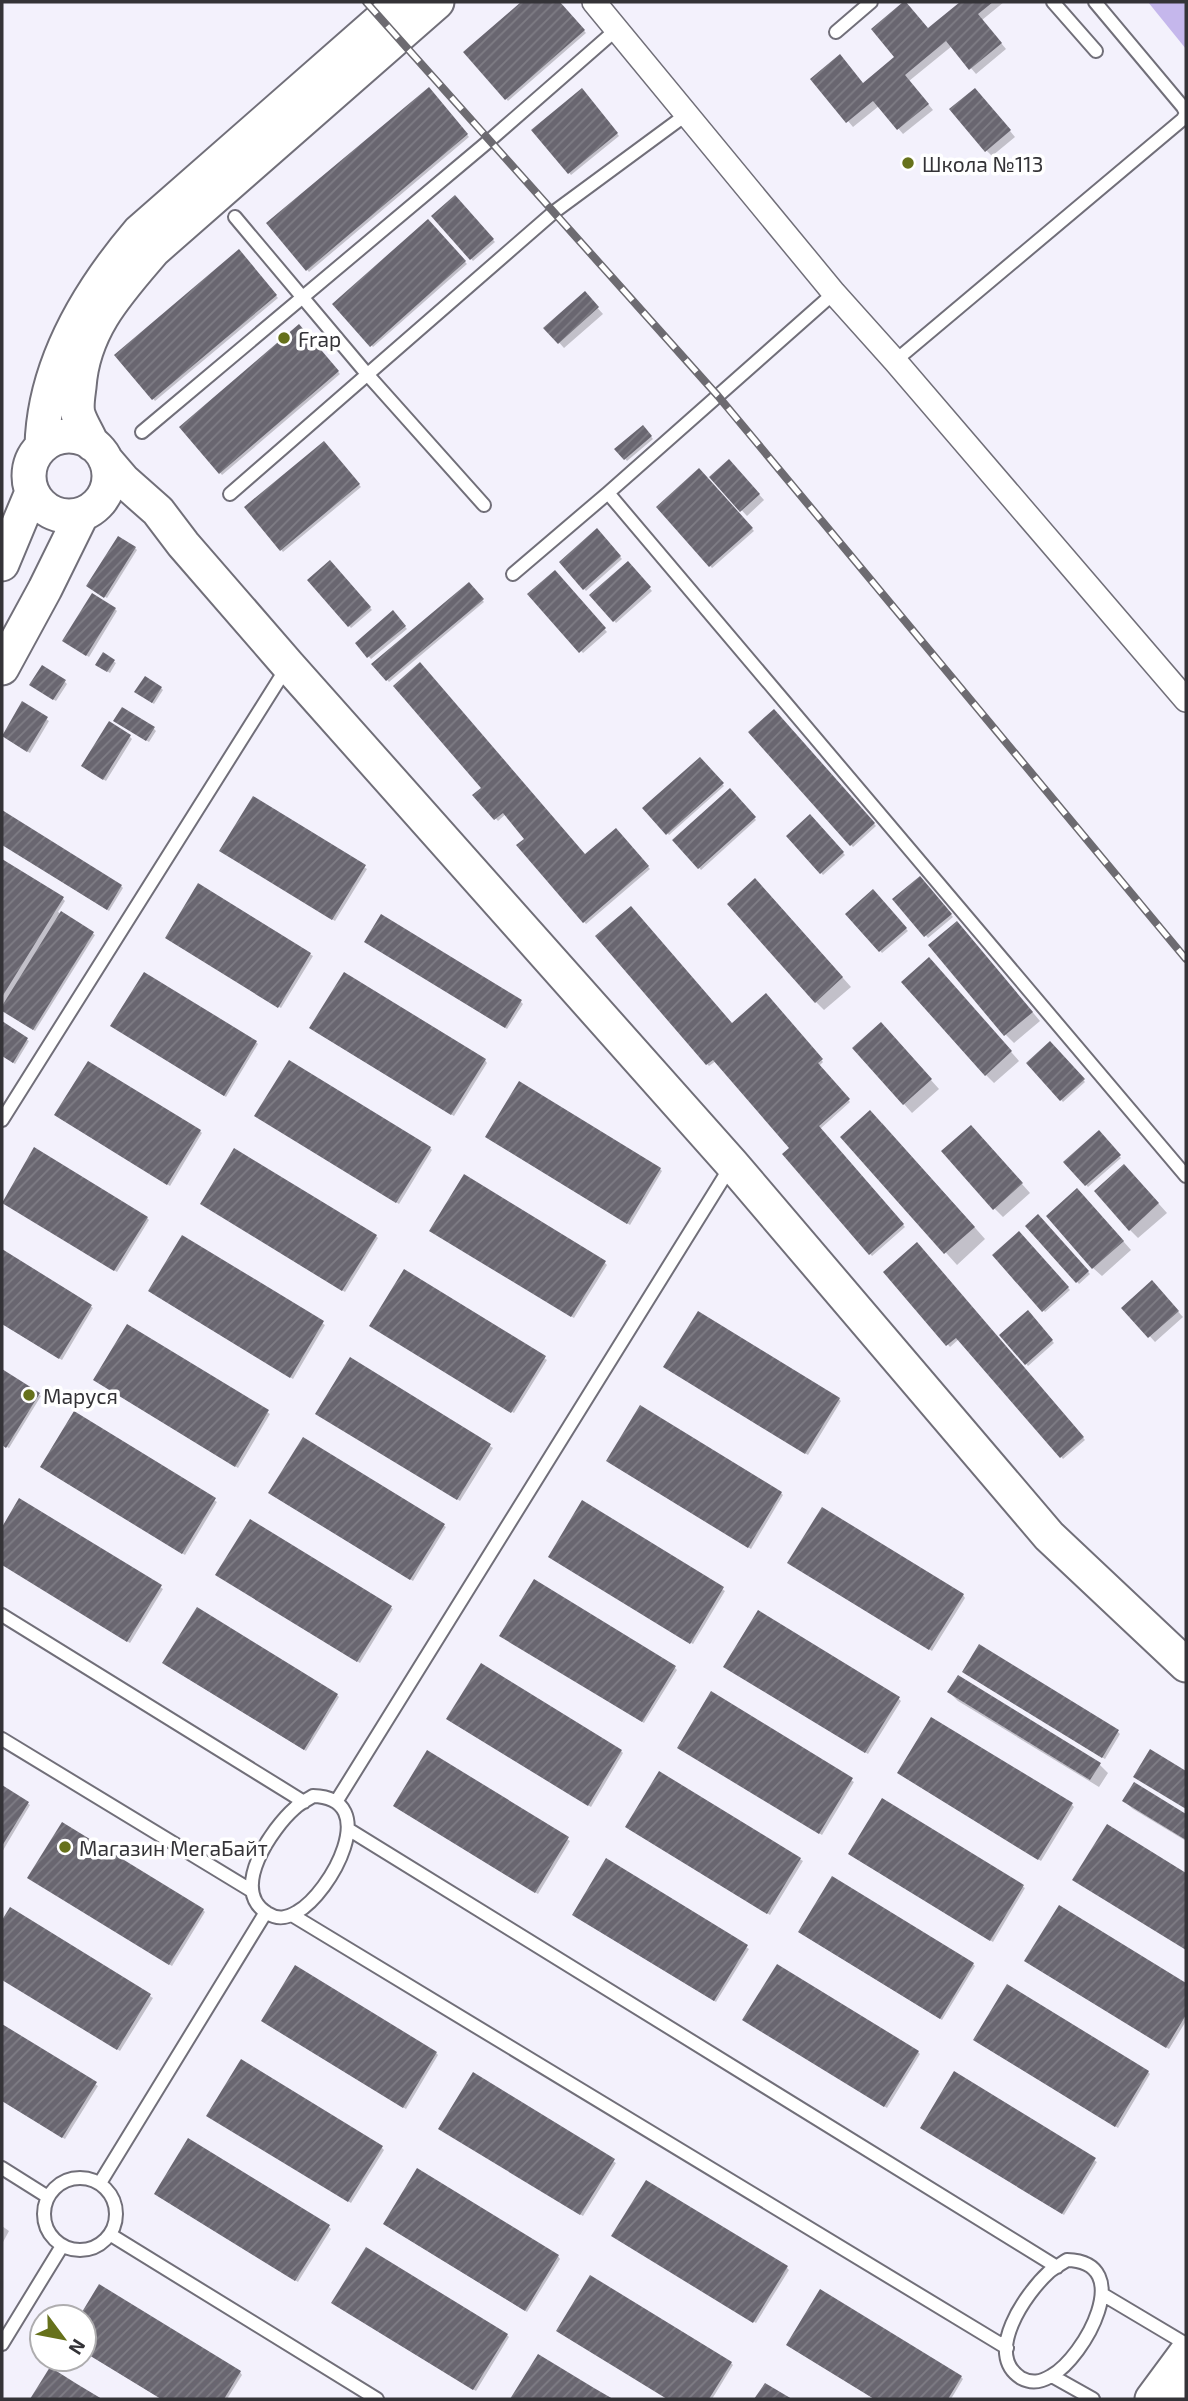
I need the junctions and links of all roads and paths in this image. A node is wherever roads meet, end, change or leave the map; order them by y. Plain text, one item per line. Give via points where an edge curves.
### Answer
1 (401, 2) edge
2 (437, 2) edge
3 (594, 2) edge
4 (871, 2) edge
5 (1053, 2) edge
6 (1095, 2) edge
7 (617, 29) junction
8 (836, 32) dead end
9 (1096, 51) dead end
10 (310, 96) junction
11 (687, 114) junction
12 (235, 217) dead end
13 (146, 241) junction
14 (834, 293) junction
15 (303, 297) junction
16 (895, 361) junction
17 (367, 374) junction
18 (142, 432) dead end
19 (42, 446) junction
20 (98, 451) junction
21 (32, 492) junction
22 (608, 493) junction
23 (230, 494) dead end
24 (484, 505) dead end
25 (88, 510) junction
26 (183, 544) junction
27 (2, 564) edge
28 (513, 574) dead end
29 (288, 666) junction
30 (2, 668) edge
31 (1186, 700) edge
32 (7, 1101) edge
33 (2, 1120) edge
34 (732, 1164) junction
35 (1186, 1175) edge
36 (2, 1615) edge
37 (1186, 1665) edge
38 (2, 1739) edge
39 (304, 1802) junction
40 (336, 1802) junction
41 (348, 1829) junction
42 (252, 1891) junction
43 (266, 1912) junction
44 (292, 1915) junction
45 (2, 2168) edge
46 (100, 2183) junction
47 (48, 2197) junction
48 (111, 2235) junction
49 (62, 2246) junction
50 (1057, 2267) junction
51 (1101, 2294) junction
52 (2, 2344) edge
53 (1186, 2344) edge
54 (1007, 2348) junction
55 (1186, 2353) edge
56 (1052, 2376) junction
57 (1186, 2392) edge
58 (377, 2399) edge
59 (1093, 2399) edge
60 (1152, 2399) edge
61 (1181, 2399) edge

1 - 10 street
2 - 10 street
3 - 7 street
4 - 8 lane
5 - 9 lane
6 - 16 lane via 1184,107 1183,119
7 - 11 street
7 - 15 lane
10 - 13 street
11 - 14 street
11 - 17 lane via 554,212
12 - 15 lane
13 - 19 street via 110,266 66,342 46,399
13 - 20 street via 99,320 80,365 77,412
14 - 16 street
14 - 22 lane
15 - 17 lane
15 - 18 lane
16 - 31 street
17 - 23 lane
17 - 24 lane
19 - 20 street via 58,438 76,437
19 - 21 street via 30,468
20 - 25 street via 108,471 108,484
20 - 26 street via 158,511
21 - 25 street via 52,513 67,516
21 - 27 street
22 - 28 lane
22 - 35 lane
25 - 26 street via 141,514
25 - 30 street
26 - 29 street
29 - 32 lane
29 - 34 street
32 - 33 lane
34 - 37 street via 1049,1536
34 - 40 lane
36 - 39 lane
38 - 42 lane
39 - 40 lane via 313,1796 328,1796
39 - 42 lane via 274,1830 261,1853
40 - 41 lane via 342,1806
41 - 44 lane via 330,1877
41 - 50 lane
42 - 43 lane
43 - 44 lane via 272,1917
43 - 46 lane
44 - 54 lane
45 - 47 lane
46 - 47 lane via 71,2178
46 - 48 lane via 115,2200 117,2218
47 - 49 lane via 43,2219 50,2236
48 - 49 lane via 98,2246 81,2251
48 - 58 lane
49 - 52 lane
50 - 51 lane via 1067,2260 1082,2261 1096,2270
50 - 54 lane via 1028,2294 1006,2340
51 - 53 lane
51 - 56 lane via 1084,2341
54 - 56 lane via 1006,2360 1026,2381 1040,2382
55 - 60 street
56 - 59 lane
57 - 61 street

